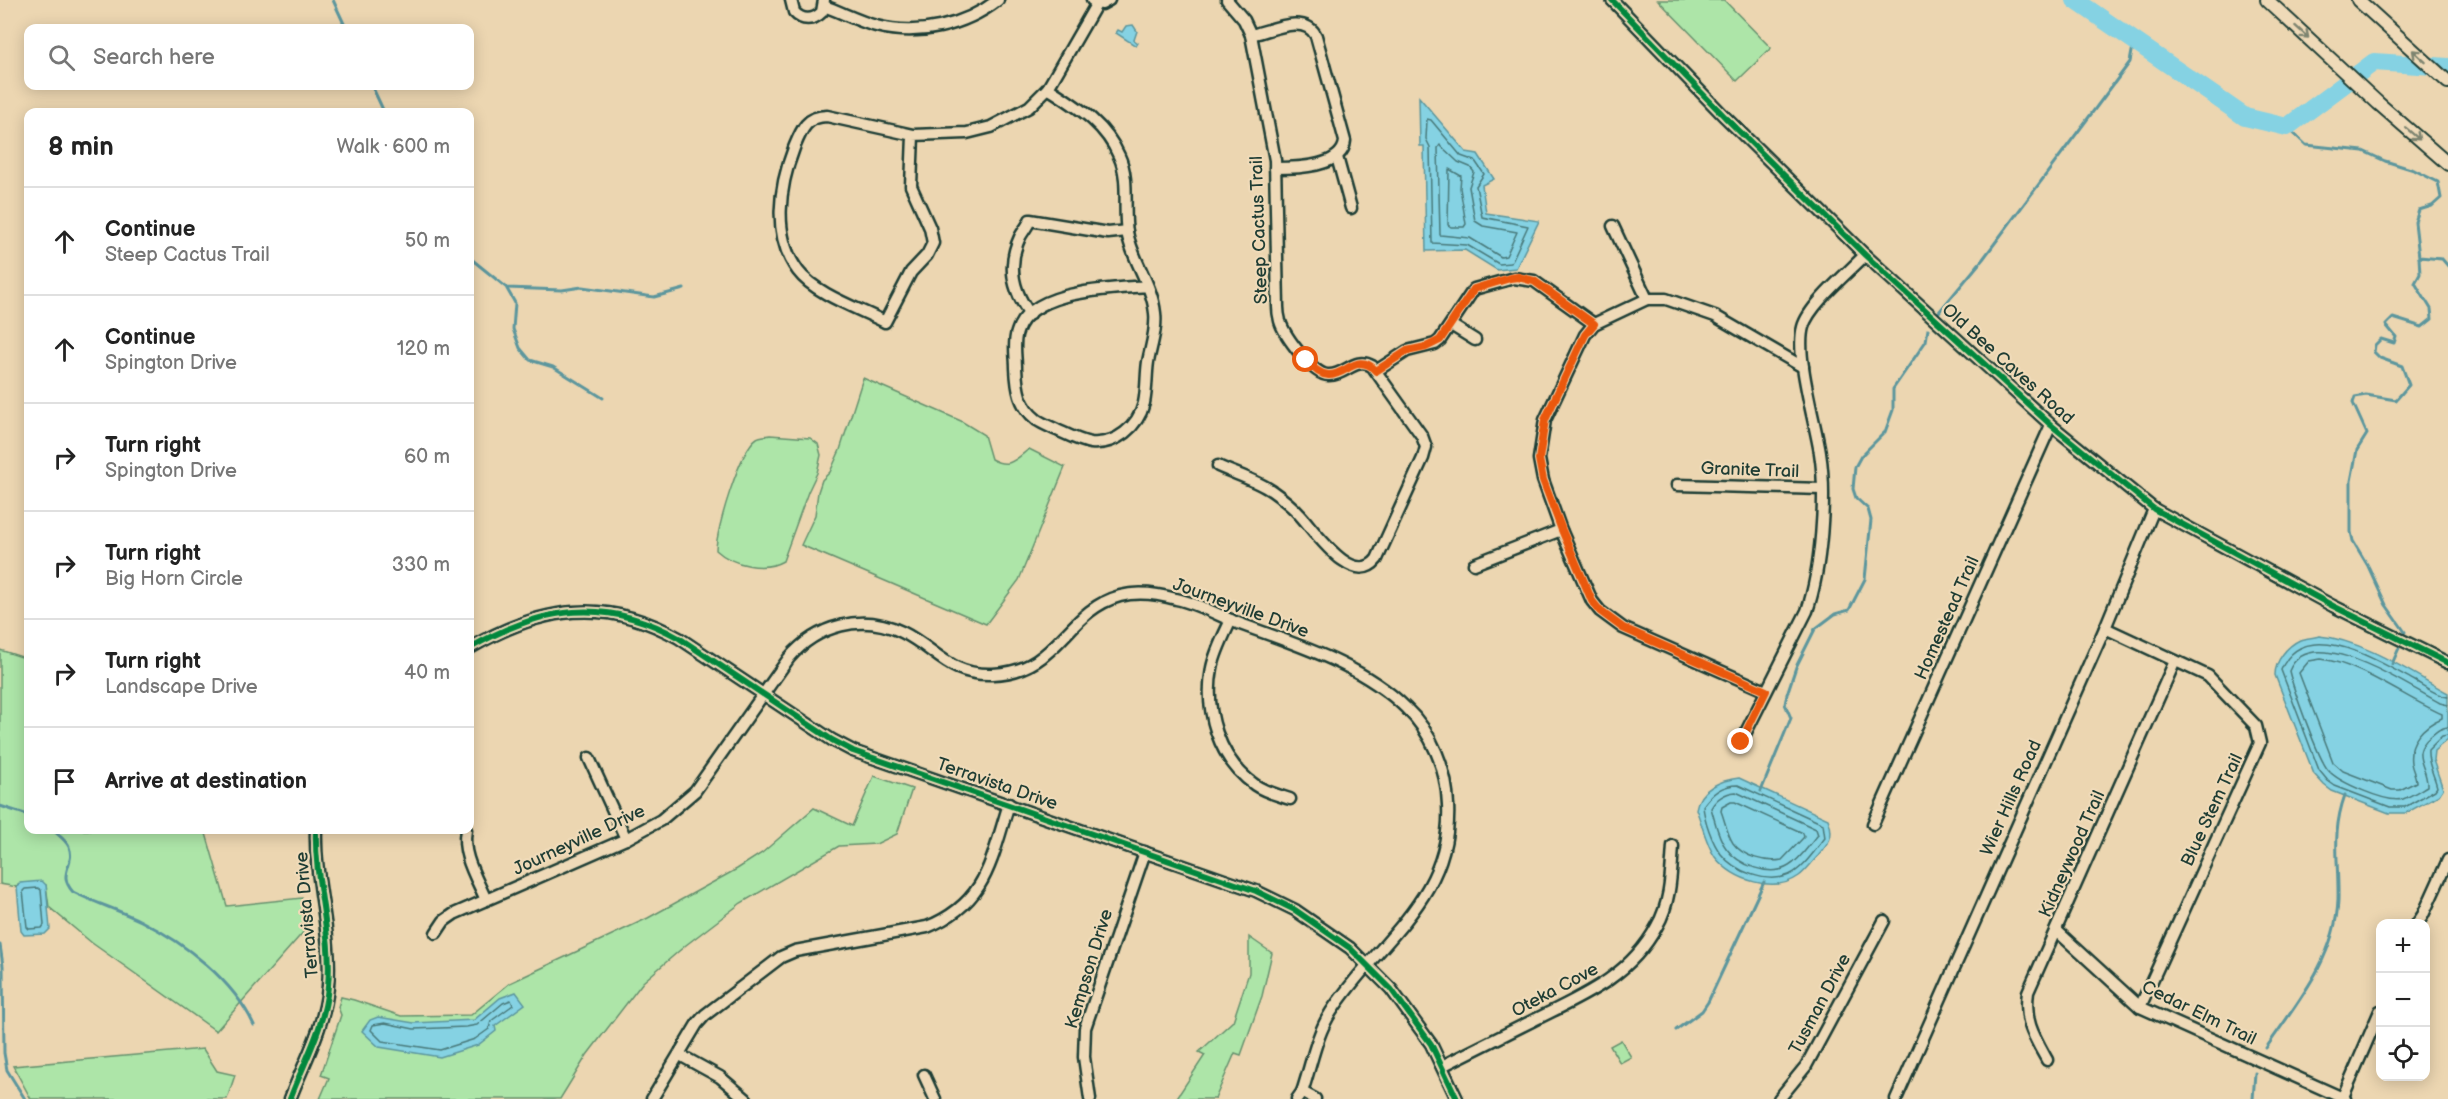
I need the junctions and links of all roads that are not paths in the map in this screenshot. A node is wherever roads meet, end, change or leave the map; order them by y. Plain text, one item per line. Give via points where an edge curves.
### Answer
1 (791, 0) edge
2 (998, 0) edge
3 (1109, 0) edge
4 (1227, 0) edge
5 (1612, 0) edge
6 (2266, 0) edge
7 (2358, 0) edge
8 (1094, 2) edge
9 (824, 3) edge
10 (1251, 36) junction
11 (2448, 82) edge
12 (1048, 88) junction
13 (913, 135) junction
14 (1336, 157) junction
15 (2448, 164) edge
16 (1275, 168) junction
17 (1351, 208) dead end
18 (1613, 226) dead end
19 (1127, 231) junction
20 (1865, 255) junction
21 (1147, 286) junction
22 (1647, 299) junction
23 (1030, 314) junction
24 (1594, 324) junction
25 (1450, 326) junction
26 (1475, 340) dead end
27 (1803, 367) junction
28 (1376, 371) junction
29 (2051, 425) junction
30 (1218, 465) dead end
31 (1677, 484) dead end
32 (1822, 489) junction
33 (2154, 509) junction
34 (1562, 530) junction
35 (1474, 564) dead end
36 (1231, 620) junction
37 (2105, 628) junction
38 (474, 646) edge
39 (2175, 661) junction
40 (2448, 663) edge
41 (1766, 691) junction
42 (763, 694) junction
43 (1741, 742) dead end
44 (589, 758) dead end
45 (1290, 799) dead end
46 (1009, 804) junction
47 (1873, 824) dead end
48 (316, 834) edge
49 (466, 834) edge
50 (626, 839) junction
51 (1673, 846) dead end
52 (1145, 852) junction
53 (2448, 861) edge
54 (486, 900) junction
55 (2420, 919) edge
56 (1884, 921) dead end
57 (2057, 931) junction
58 (436, 933) dead end
59 (1369, 965) junction
60 (2140, 1007) junction
61 (2376, 1021) edge
62 (680, 1055) junction
63 (2047, 1060) dead end
64 (1442, 1066) junction
65 (924, 1075) dead end
66 (1299, 1095) edge
67 (290, 1099) edge
68 (652, 1099) edge
69 (746, 1099) edge
70 (935, 1099) edge
71 (1090, 1099) edge
72 (1315, 1099) edge
73 (1457, 1099) edge
74 (1779, 1099) edge
75 (1896, 1099) edge
76 (2343, 1099) edge

1 - 9 street via 794,12 802,18 813,18 822,12
2 - 9 street via 957,22 917,30 875,26
3 - 8 street
4 - 10 street, Steep Cactus Trail via 1244,20
5 - 20 street, Old Bee Caves Road
6 -> 15 main road
11 -> 7 main road
8 - 12 street
10 - 14 street via 1294,24 1305,24 1313,30 1345,141
10 - 16 street, Steep Cactus Trail
12 - 13 street via 1029,107 991,127 968,133
12 - 19 street via 1098,124 1119,155 1124,171
13 - 13 street via 827,116 813,118 804,126 783,177 783,234 797,269 808,282 885,322 911,272 933,243 911,186
14 - 16 street via 1301,168
14 - 17 street
16 - 28 street, Steep Cactus Trail via 1281,323 1318,372 1337,374 1363,363
18 - 22 street
19 - 21 street
19 - 23 street via 1108,233 1030,220 1015,252 1012,280
20 - 27 street via 1806,319 1802,334
20 - 29 street, Old Bee Caves Road
21 - 23 street via 1077,292 1042,305
21 - 23 street via 1156,324 1144,403 1127,431 1112,440 1078,440 1038,421 1023,406 1017,388 1015,341 1020,324
22 - 24 street
22 - 27 street via 1665,299 1715,316
24 - 25 street via 1539,285 1518,277 1474,289
24 - 34 street via 1585,335 1545,420 1539,450 1543,480
25 - 26 street
25 - 28 street via 1435,344 1407,351
27 - 32 street via 1820,453
28 - 30 street via 1426,447 1387,540 1370,566 1348,564 1272,491
29 - 33 street, Old Bee Caves Road
29 - 47 street, Homestead Trail
31 - 32 street, Granite Trail
32 - 41 street via 1813,594
33 - 37 street, Wier Hills Road
33 - 40 street, Old Bee Caves Road via 2332,606
34 - 35 street
34 - 41 street via 1592,601 1610,621
36 - 42 street, Journeyville Drive via 1180,599 1154,594 1122,596 1108,600 1083,617 1045,656 1016,670 996,674 957,668 888,627 846,624 820,633 798,648
36 - 45 street via 1212,665 1209,685 1214,727 1227,754 1246,777 1268,792
36 - 59 street, Journeyville Drive via 1329,659 1380,686 1412,713 1433,746 1448,794 1443,856 1419,904
37 - 39 street, Blue Stem Trail
37 - 75 street, Wier Hills Road
38 - 42 street, Terravista Drive via 515,624 541,616 607,612 659,627
39 - 57 street, Kidneywood Trail
39 - 60 street, Blue Stem Trail via 2208,676 2256,726 2260,743
41 - 43 street
42 - 46 street, Terravista Drive via 853,751
42 - 50 street, Journeyville Drive via 695,790 661,820
44 - 50 street
46 - 52 street, Terravista Drive
46 - 62 street via 987,872 972,898 960,909 927,927 795,951 781,957 705,1014
48 - 67 street, Terravista Drive via 328,986 320,1024
49 - 54 street via 467,855
50 - 54 street, Journeyville Drive
51 - 64 street, Oteka Cove via 1671,883 1663,913 1649,940 1622,971 1593,991
52 - 59 street, Terravista Drive via 1272,899 1322,927
52 - 71 street, Kempson Drive via 1085,1028 1084,1057
53 - 55 street
54 - 58 street, Journeyville Drive via 444,921
56 - 74 street, Tusman Drive via 1806,1066
57 - 60 street, Cedar Elm Trail
57 - 63 street, Kidneywood Trail via 2028,992 2025,1010 2030,1029
59 - 64 street, Terravista Drive via 1419,1026
59 - 66 street, Journeyville Drive via 1326,1022
60 - 76 street, Cedar Elm Trail
61 - 76 street
62 - 68 street
62 - 69 street via 720,1077
64 - 73 street, Terravista Drive
65 - 70 street
66 - 72 street

